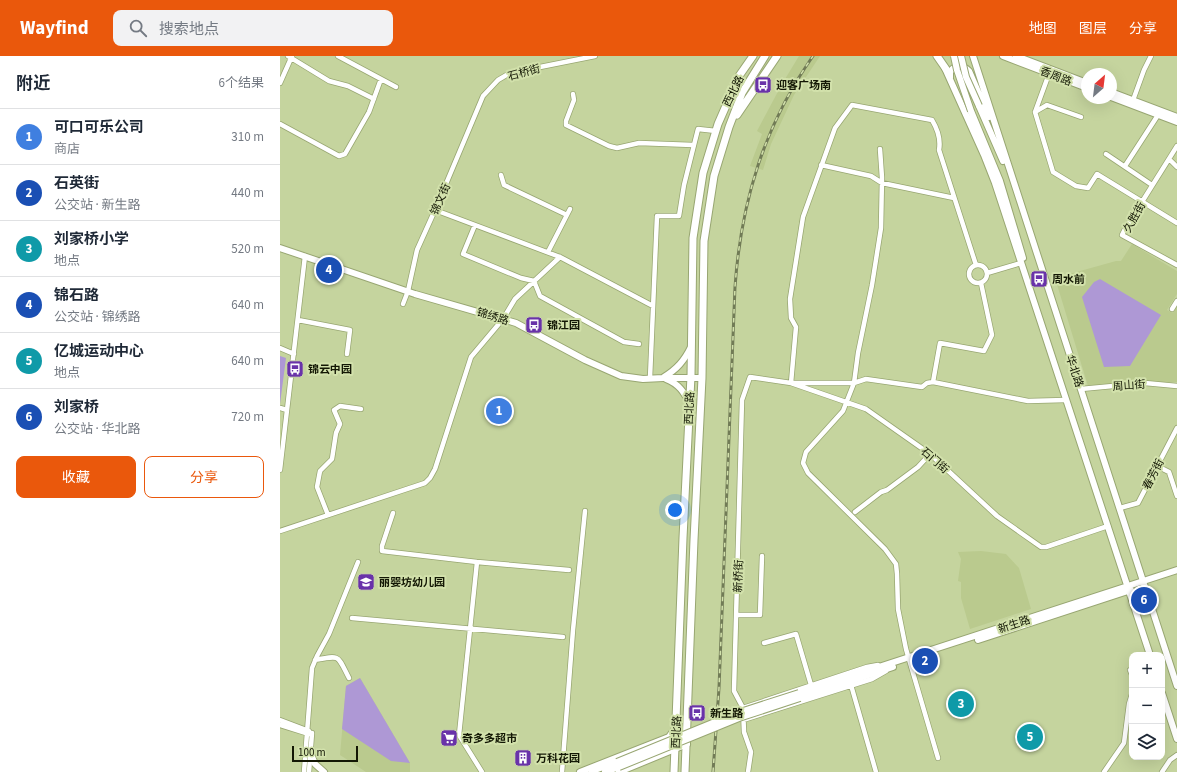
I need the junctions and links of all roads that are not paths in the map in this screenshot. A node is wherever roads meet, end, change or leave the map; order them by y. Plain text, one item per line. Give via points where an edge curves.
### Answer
1 (338, 56) edge
2 (595, 56) edge
3 (753, 56) edge
4 (765, 56) edge
5 (777, 56) edge
6 (939, 56) edge
7 (954, 56) edge
8 (961, 56) edge
9 (973, 56) edge
10 (977, 56) edge
11 (1004, 56) edge
12 (1016, 56) edge
13 (1151, 56) edge
14 (290, 57) edge
15 (976, 65) junction
16 (946, 69) joint
17 (1050, 71) junction
18 (381, 79) junction
19 (950, 79) junction
20 (1081, 81) edge
21 (280, 83) edge
22 (1081, 85) edge
23 (396, 87) dead end
24 (572, 94) dead end
25 (1117, 95) edge
26 (484, 96) joint
27 (1117, 98) edge
28 (374, 99) junction
29 (1132, 102) junction
30 (1035, 112) junction
31 (1158, 115) junction
32 (1081, 117) dead end
33 (1177, 117) edge
34 (1177, 122) edge
35 (280, 124) edge
36 (729, 127) junction
37 (716, 131) junction
38 (1002, 144) junction
39 (693, 145) junction
40 (1177, 146) edge
41 (880, 149) dead end
42 (1106, 154) dead end
43 (1169, 159) junction
44 (821, 165) junction
45 (1125, 166) junction
46 (1177, 167) edge
47 (502, 175) dead end
48 (882, 183) junction
49 (1152, 185) junction
50 (954, 198) junction
51 (1142, 201) junction
52 (570, 209) dead end
53 (435, 210) junction
54 (567, 215) junction
55 (1177, 223) edge
56 (475, 225) junction
57 (280, 248) edge
58 (548, 252) junction
59 (305, 256) junction
60 (560, 256) junction
61 (1021, 263) junction
62 (1041, 264) junction
63 (976, 265) junction
64 (1177, 265) edge
65 (987, 273) junction
66 (534, 281) junction
67 (1027, 281) junction
68 (981, 283) junction
69 (408, 291) junction
70 (1177, 301) edge
71 (403, 304) dead end
72 (652, 306) junction
73 (1172, 309) dead end
74 (503, 319) junction
75 (298, 320) junction
76 (639, 344) dead end
77 (692, 345) junction
78 (280, 348) edge
79 (294, 354) junction
80 (347, 354) dead end
81 (750, 377) joint
82 (650, 378) junction
83 (663, 378) junction
84 (691, 378) junction
85 (702, 378) junction
86 (934, 382) junction
87 (791, 383) junction
88 (854, 383) junction
89 (1177, 386) edge
90 (1081, 389) junction
91 (1066, 400) junction
92 (847, 402) junction
93 (690, 404) junction
94 (280, 408) edge
95 (361, 409) dead end
96 (287, 410) junction
97 (1177, 428) edge
98 (930, 454) junction
99 (1157, 466) junction
100 (280, 470) edge
101 (1177, 496) edge
102 (1120, 508) junction
103 (585, 511) dead end
104 (855, 512) dead end
105 (393, 513) dead end
106 (328, 515) junction
107 (1108, 526) junction
108 (280, 531) edge
109 (762, 556) dead end
110 (358, 562) dead end
111 (477, 562) junction
112 (569, 570) dead end
113 (1177, 570) edge
114 (1143, 580) junction
115 (1128, 589) junction
116 (736, 615) junction
117 (352, 618) dead end
118 (470, 628) junction
119 (563, 637) dead end
120 (764, 643) dead end
121 (1149, 652) edge
122 (315, 660) junction
123 (909, 660) junction
124 (888, 667) junction
125 (1175, 672) edge
126 (349, 678) dead end
127 (811, 685) junction
128 (851, 685) junction
129 (1177, 686) edge
130 (1165, 702) edge
131 (1129, 704) edge
132 (743, 708) junction
133 (280, 720) edge
134 (743, 720) junction
135 (280, 725) edge
136 (309, 733) junction
137 (672, 738) junction
138 (1177, 739) edge
139 (681, 747) junction
140 (310, 752) junction
141 (1177, 755) edge
142 (657, 756) junction
143 (938, 758) dead end
144 (618, 767) edge
145 (685, 768) edge
146 (674, 769) edge
147 (304, 772) edge
148 (309, 772) edge
149 (324, 772) edge
150 (482, 772) edge
151 (562, 772) edge
152 (580, 772) edge
153 (591, 772) edge
154 (606, 772) edge
155 (748, 772) edge
156 (876, 772) edge
157 (1104, 772) edge
158 (1162, 772) edge

1 - 18 street
2 - 26 street, 石桥街 via 510,73 498,80
3 - 37 highway, 西北路 via 739,76
4 - 36 highway, 西北路 via 742,93
5 - 36 highway
6 - 16 highway
7 - 67 main road, bridge via 971,111 989,152 1014,225 1022,250
8 - 62 main road, bridge via 966,77 999,149 1030,242
9 - 15 main road, 华北路
10 - 15 main road
11 - 17 main road, 香周路
12 - 17 main road, 香周路
13 - 29 street
14 - 21 street
14 - 28 street via 329,81 348,86
15 - 38 main road, 华北路
16 - 19 main road, 华北路
17 - 20 main road, 香周路
17 - 22 main road, 香周路
17 - 30 street
18 - 23 street
18 - 28 street
19 - 38 main road via 950,72 955,67 962,66 968,71
19 - 61 main road, 华北路 via 995,183
24 - 39 street via 574,100 566,124 609,146 617,148 638,143
25 - 29 main road
26 - 53 street, 锦文街
27 - 29 main road
28 - 35 street via 345,154 339,156
29 - 31 main road
29 - 33 main road
30 - 32 street via 1047,105
30 - 51 street via 1053,172 1076,186 1088,188 1097,174
31 - 34 main road
31 - 45 street
36 - 85 highway, 西北路 via 714,176 704,241
37 - 39 street via 698,128
37 - 77 highway, 西北路 via 702,173 693,238
38 - 62 main road, 华北路
39 - 72 street via 678,216 657,216
40 - 43 street, 久胜街
41 - 48 street
42 - 45 street
43 - 46 street
43 - 49 street, 久胜街
44 - 48 street via 871,176
44 - 50 street via 835,128 852,105 932,120 937,128 939,150
44 - 87 street via 803,217 790,298 790,318 796,327
45 - 49 street
47 - 54 street via 504,185
48 - 50 street
48 - 88 street via 881,228
49 - 51 street, 久胜街
50 - 63 street
51 - 55 street
51 - 64 street, 久胜街 via 1122,235
52 - 54 street
53 - 56 street
53 - 69 street, 锦文街 via 417,250
54 - 58 street
56 - 58 street
56 - 66 street via 464,254
57 - 59 main road, 锦绣路
58 - 60 street
59 - 69 main road, 锦绣路
59 - 75 street
60 - 66 street
60 - 72 street
61 - 65 street
61 - 67 main road, 华北路
62 - 90 main road, 华北路
63 - 65 street via 984,268
63 - 68 street via 969,271 969,277 972,282
65 - 68 street via 986,279
66 - 74 street via 515,299
66 - 76 street via 540,296 624,342
67 - 91 main road, 华北路
68 - 86 street via 992,335 984,351 940,343
69 - 71 street, 锦文街
69 - 74 main road, 锦绣路
70 - 73 street
72 - 82 street
74 - 82 main road, 锦绣路 via 612,373 630,378
74 - 106 street via 471,357 430,478 425,483
75 - 79 street
75 - 80 street via 350,330
77 - 83 main road via 680,365
77 - 84 highway, 西北路
78 - 79 street
79 - 96 street
81 - 87 street, 石门街
81 - 116 street, 新桥街 via 742,400
82 - 83 main road, 锦绣路
83 - 84 main road, 锦绣路
83 - 93 main road via 680,387
84 - 85 main road, 锦绣路
84 - 93 highway, 西北路
85 - 139 highway, 西北路
86 - 88 street via 922,387 866,379
86 - 91 street via 1028,401
87 - 88 street
87 - 92 street, 石门街
88 - 92 street
89 - 90 street, 周山街 via 1145,384
90 - 102 main road, 华北路
91 - 107 main road, 华北路
92 - 98 street, 石门街 via 866,409
92 - 123 street via 843,411 808,448 803,463 808,473 893,558 897,569 898,609
93 - 137 highway, 西北路 via 676,725
94 - 96 street
95 - 106 street via 340,406 334,410 340,424 332,459 320,471 317,487
96 - 100 street
97 - 99 street, 春芳街
98 - 104 street via 918,467
98 - 107 street, 石门街 via 996,516 1041,547 1046,548
99 - 101 street via 1169,472
99 - 102 street, 春芳街 via 1138,503
102 - 114 main road, 华北路
103 - 151 street
105 - 111 street via 382,551
106 - 108 street
107 - 115 main road, 华北路
109 - 116 street via 760,615
110 - 122 street via 329,634
111 - 112 street
111 - 118 street
113 - 114 main road, 新生路
114 - 115 main road, 新生路
114 - 125 main road, 华北路
115 - 121 main road, 华北路
115 - 123 main road, 新生路
116 - 132 street, 新桥街 via 734,691
117 - 118 street
118 - 119 street
118 - 150 street via 459,734
120 - 127 street via 796,634
122 - 126 street via 339,658
122 - 136 street via 312,668
123 - 124 main road, 新生路
123 - 143 street
124 - 127 street via 867,667
124 - 128 street via 876,677
124 - 144 main road, 新生路, bridge via 737,713
125 - 129 main road, 华北路
127 - 132 street
128 - 134 street
128 - 156 street
130 - 138 main road
131 - 157 street via 1124,743
132 - 134 street, 新桥街
133 - 136 street
134 - 155 street, 新桥街 via 751,752
135 - 136 street
136 - 140 street
136 - 147 street
137 - 139 highway, 西北路
137 - 152 main road
139 - 142 main road
139 - 145 highway, 西北路
139 - 146 highway, 西北路
140 - 148 street
140 - 149 main road via 315,764
141 - 158 street
142 - 144 main road
142 - 146 main road via 670,758
144 - 153 main road, 新生路
144 - 154 main road, 新生路

